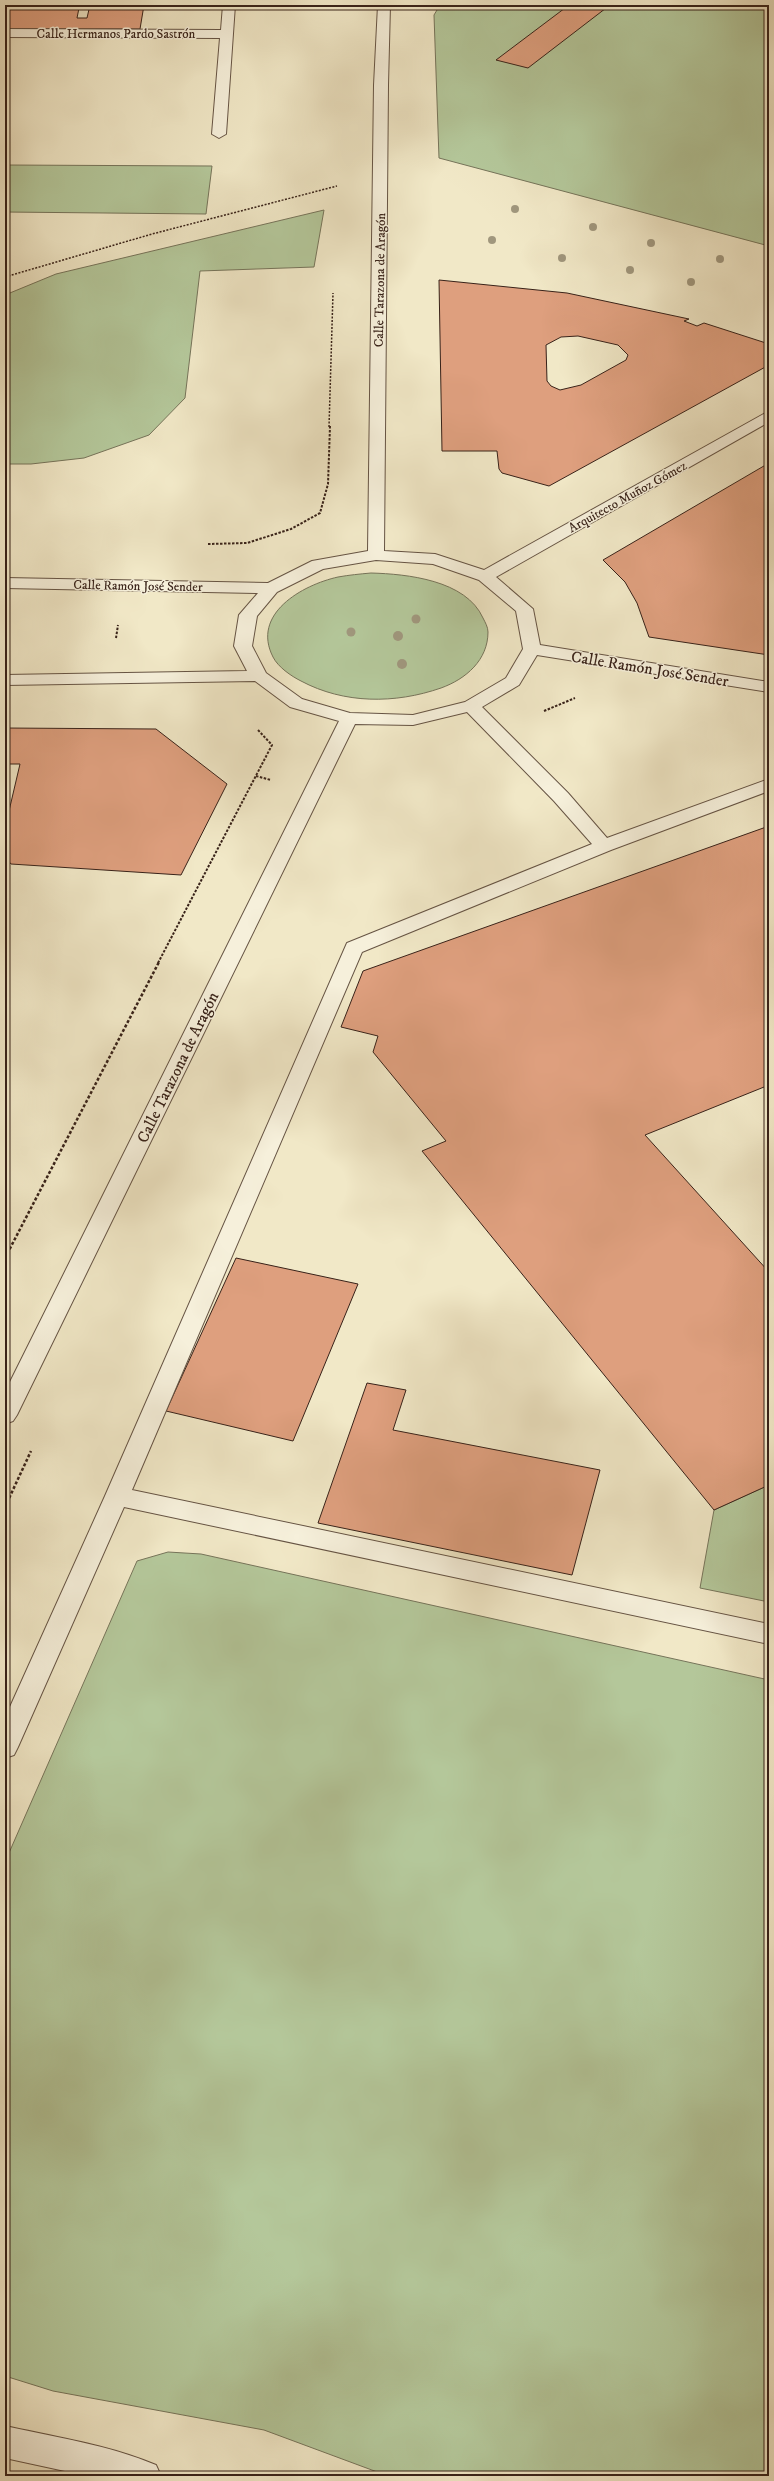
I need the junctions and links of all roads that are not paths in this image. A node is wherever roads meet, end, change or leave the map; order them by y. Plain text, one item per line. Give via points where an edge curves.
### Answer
1 (229, 5) edge
2 (384, 5) edge
3 (5, 33) edge
4 (227, 34) junction
5 (219, 134) dead end
6 (769, 416) edge
7 (376, 555) junction
8 (485, 576) junction
9 (5, 583) edge
10 (272, 588) junction
11 (532, 649) junction
12 (259, 676) junction
13 (5, 680) edge
14 (769, 687) edge
15 (471, 706) junction
16 (349, 718) junction
17 (769, 785) edge
18 (604, 846) junction
19 (5, 1415) edge
20 (117, 1496) junction
21 (769, 1634) edge
22 (5, 1747) edge
23 (5, 2442) edge
24 (145, 2476) edge

1 - 4 street
2 - 7 street, Calle Tarazona de Aragón
3 - 4 street, Calle Hermanos Pardo Sastrón
4 - 5 street
6 - 8 street, Arquitecto Muñoz Gómez
7 - 8 street via 435,559
7 - 10 street via 318,565
8 - 11 street via 524,609
9 - 10 street, Calle Ramón José Sender
10 - 12 street via 248,615 244,646
11 - 14 street, Calle Ramón José Sender
11 - 15 street via 513,681
12 - 13 street
12 - 16 street via 296,702
15 - 16 street via 412,720
15 - 18 street via 561,797
16 - 19 street, Calle Tarazona de Aragón
17 - 18 street
18 - 20 street via 354,948
20 - 21 street
20 - 22 street
23 - 24 street

